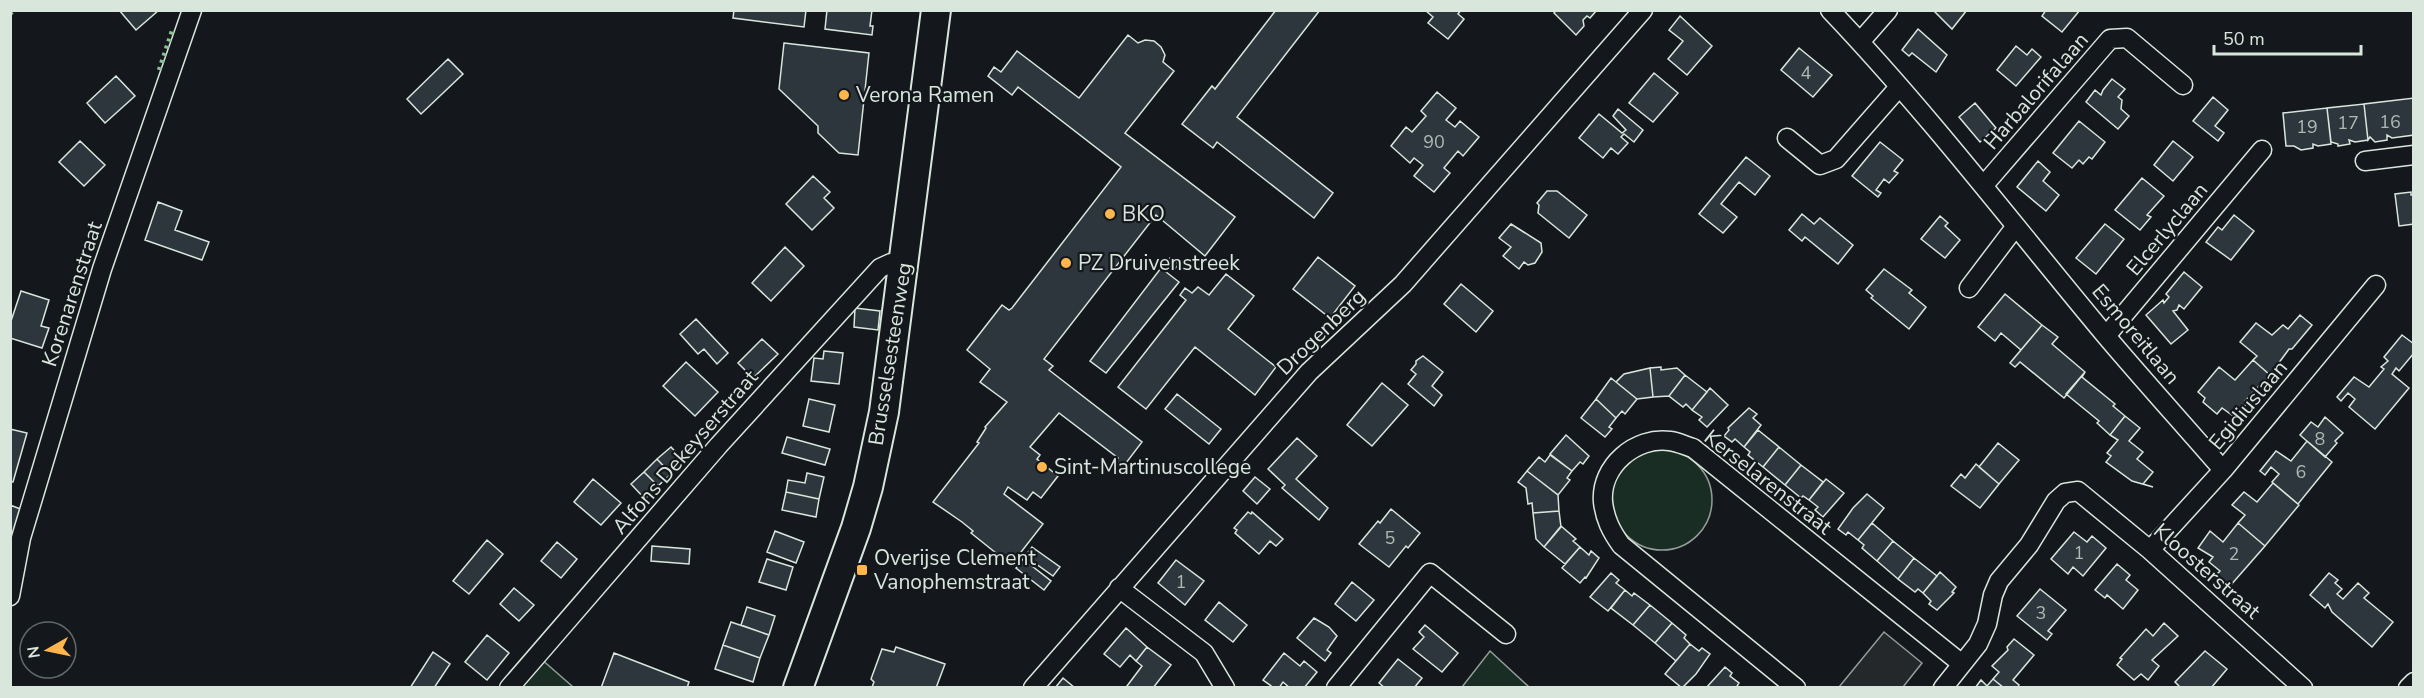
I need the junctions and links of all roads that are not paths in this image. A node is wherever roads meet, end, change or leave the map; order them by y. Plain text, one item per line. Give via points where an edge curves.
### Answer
1 (192, 10) edge
2 (936, 10) edge
3 (1643, 10) edge
4 (1830, 10) edge
5 (1888, 10) edge
6 (1860, 42) junction
7 (2183, 85) dead end
8 (1899, 87) junction
9 (1787, 138) dead end
10 (2262, 150) dead end
11 (2414, 155) edge
12 (2365, 161) dead end
13 (1984, 185) junction
14 (2016, 226) junction
15 (905, 263) junction
16 (2376, 285) dead end
17 (1969, 288) dead end
18 (2106, 336) junction
19 (2223, 470) junction
20 (2150, 550) junction
21 (1119, 588) junction
22 (10, 596) edge
23 (1506, 634) dead end
24 (1962, 664) junction
25 (2414, 682) edge
26 (509, 687) edge
27 (798, 687) edge
28 (1033, 687) edge
29 (1225, 687) edge
30 (1336, 687) edge
31 (1796, 687) edge
32 (1943, 687) edge
33 (2303, 687) edge
34 (2408, 687) edge

1 - 22 street, Korenarenstraat via 102,269 21,538
2 - 15 main road, Brusselsesteenweg
3 - 21 street, Drogenberg via 1403,284 1309,372
4 - 6 street, Esmoreitlaan
5 - 6 street
6 - 8 street, Esmoreitlaan
7 - 13 street, Harbalorifalaan via 2127,38 2110,39
8 - 9 street via 1836,159 1820,165
8 - 13 street, Esmoreitlaan
10 - 18 street, Elcerlyclaan
11 - 12 street
13 - 14 street, Esmoreitlaan
14 - 17 street
14 - 18 street, Esmoreitlaan
15 - 26 street, Alfons Dekeyserstraat via 880,268 719,445
15 - 27 main road, Brusselsesteenweg via 885,407 868,487
16 - 19 street, Egidiuslaan
18 - 19 street, Esmoreitlaan
19 - 20 street, Egidiuslaan
20 - 24 street, Kloosterstraat via 2078,491 2065,493 1999,581 1987,624
20 - 33 street, Kloosterstraat
21 - 28 street, Drogenberg
21 - 29 street via 1204,653
23 - 30 street via 1430,573
24 - 31 street, Kerselarenstraat via 1693,448 1671,441 1635,447 1617,461 1605,481 1603,501 1609,528 1621,545
24 - 32 street
25 - 34 street

